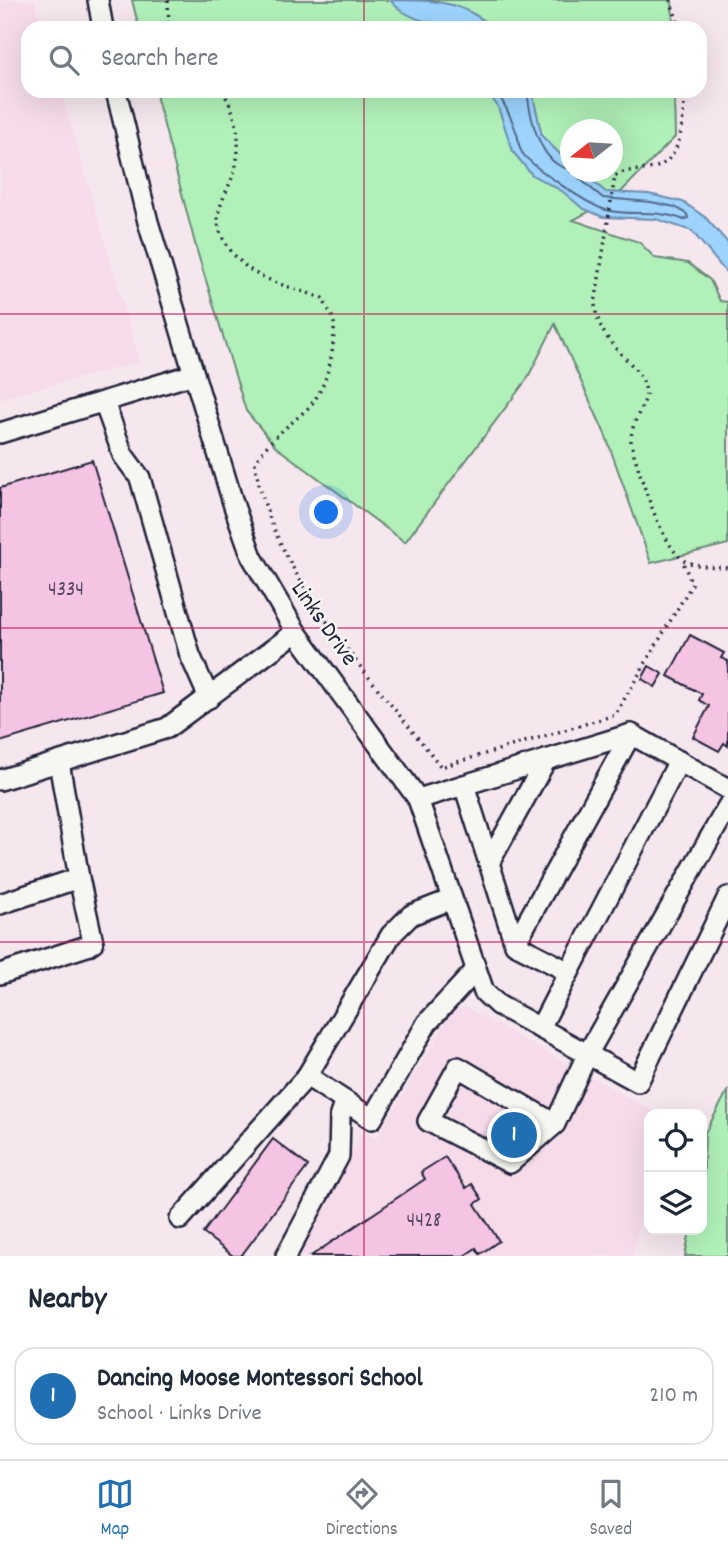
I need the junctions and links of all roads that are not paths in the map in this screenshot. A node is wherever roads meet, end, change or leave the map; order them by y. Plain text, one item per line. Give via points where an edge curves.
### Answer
1 (98, 0) edge
2 (102, 21) edge
3 (118, 98) edge
4 (194, 374) junction
5 (104, 402) junction
6 (0, 433) edge
7 (296, 632) junction
8 (209, 698) junction
9 (631, 734) junction
10 (546, 760) junction
11 (679, 761) junction
12 (59, 762) junction
13 (0, 780) edge
14 (464, 785) junction
15 (728, 789) edge
16 (418, 799) junction
17 (728, 806) edge
18 (489, 863) junction
19 (79, 878) junction
20 (728, 897) edge
21 (452, 899) junction
22 (0, 904) edge
23 (515, 944) junction
24 (475, 971) junction
25 (569, 972) junction
26 (0, 974) edge
27 (540, 1028) junction
28 (588, 1054) junction
29 (307, 1076) junction
30 (345, 1101) junction
31 (555, 1124) junction
32 (180, 1219) dead end
33 (286, 1256) edge

1 - 2 street
3 - 4 street, Links Drive via 148,222
4 - 5 street
4 - 7 street, Links Drive via 242,532 264,582
5 - 6 street
5 - 8 street via 123,455 140,478 190,655
7 - 8 street
7 - 16 street, Links Drive
8 - 12 street via 167,728
9 - 10 street
9 - 11 street
9 - 23 street
10 - 14 street
10 - 18 street
11 - 15 street
11 - 25 street
12 - 13 street
12 - 19 street
14 - 16 street
14 - 18 street
16 - 21 street, Links Drive
17 - 28 street
18 - 23 street
19 - 22 street
19 - 26 street via 93,942
20 - 28 street, Links Drive via 638,1082
21 - 24 street, Links Drive
21 - 29 street via 411,915 391,934
23 - 25 street
24 - 27 street, Links Drive via 491,1000
24 - 30 street via 427,1023 372,1119
25 - 27 street
27 - 28 street, Links Drive
28 - 31 street
29 - 30 street
29 - 32 street
30 - 33 street via 339,1156
31 - 31 street via 458,1068 428,1121 510,1163

